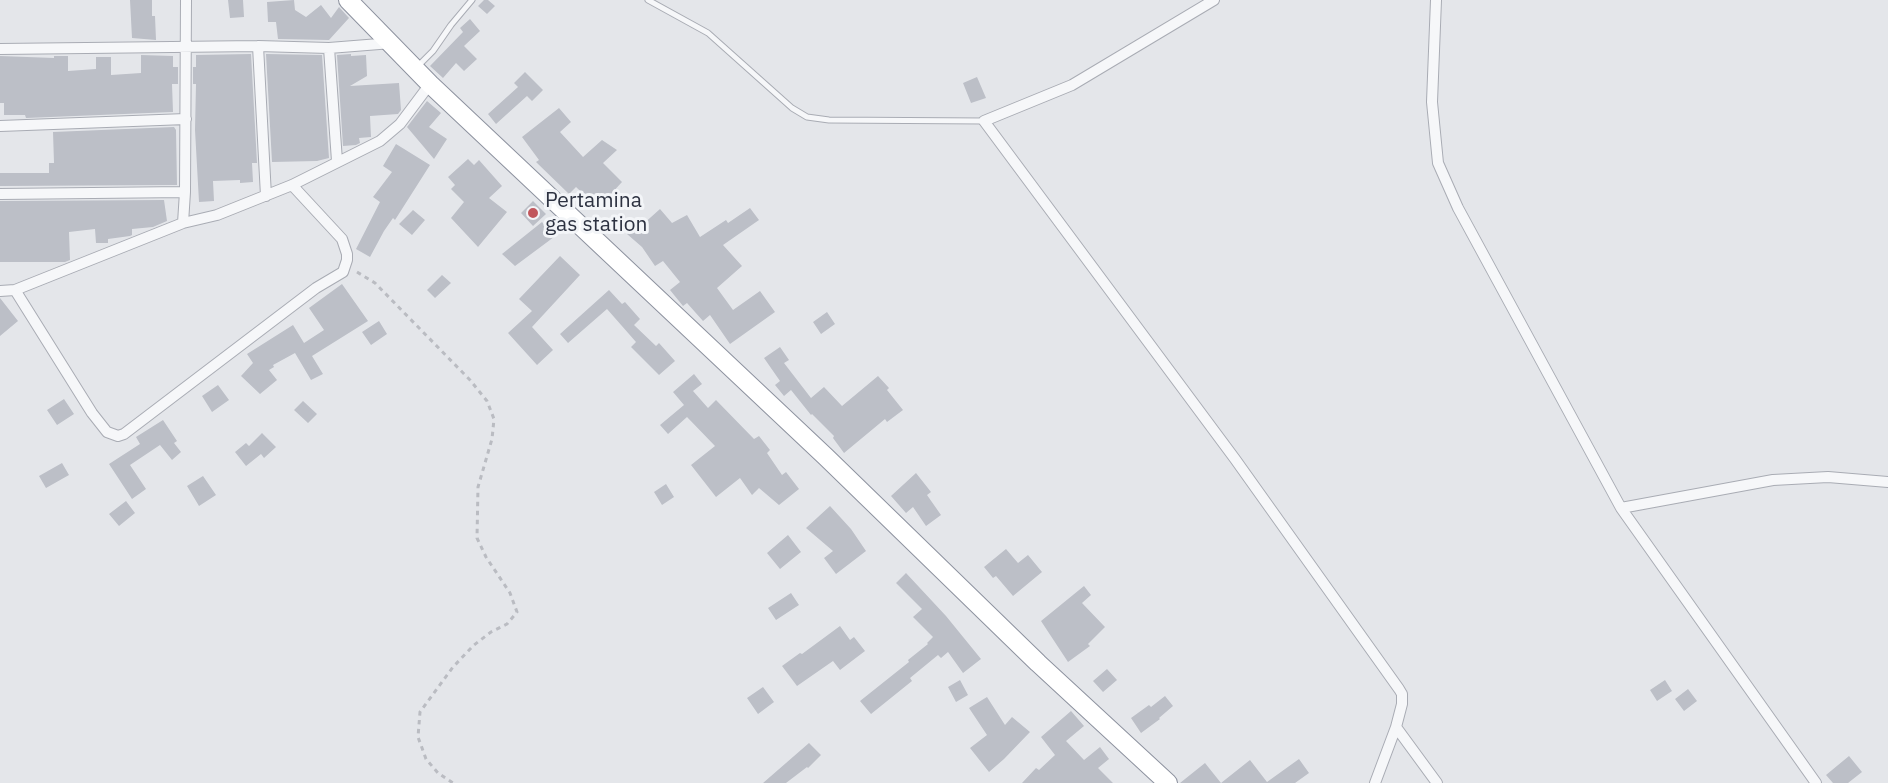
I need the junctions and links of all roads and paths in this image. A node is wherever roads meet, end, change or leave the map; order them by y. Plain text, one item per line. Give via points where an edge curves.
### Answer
1 (186, 0) edge
2 (348, 0) edge
3 (472, 0) edge
4 (648, 0) edge
5 (1214, 0) edge
6 (1436, 0) edge
7 (392, 44) junction
8 (258, 46) junction
9 (186, 47) junction
10 (329, 48) junction
11 (0, 49) edge
12 (416, 68) junction
13 (430, 84) junction
14 (186, 119) junction
15 (984, 121) junction
16 (0, 126) edge
17 (337, 161) junction
18 (292, 185) junction
19 (185, 192) junction
20 (0, 194) edge
21 (266, 196) junction
22 (183, 223) junction
23 (343, 272) junction
24 (15, 290) junction
25 (0, 291) edge
26 (1888, 482) edge
27 (1621, 508) junction
28 (1396, 727) junction
29 (453, 783) edge
30 (1168, 783) edge
31 (1375, 783) edge
32 (1437, 783) edge
33 (1816, 783) edge

1 - 9 street
2 - 7 highway
3 - 12 lane
4 - 15 lane via 708,33 807,117
5 - 15 street via 1072,85
6 - 27 street via 1432,102 1438,163 1458,208
7 - 10 street
7 - 12 highway
8 - 9 street
8 - 10 street
8 - 21 street
9 - 11 street
9 - 14 street
10 - 17 street
12 - 13 highway
13 - 17 street via 400,124 380,141
13 - 30 highway
14 - 16 street
14 - 19 street
15 - 28 street via 1235,459 1399,689 1403,699
17 - 18 street
18 - 21 street
18 - 23 street via 342,239 347,254
19 - 20 street
19 - 22 street
21 - 22 street
22 - 24 street
23 - 24 street via 316,288 130,431 118,436 107,432 92,413
23 - 29 path via 356,271 375,283 409,315 470,380 487,401 494,419 478,487 477,538 517,612 507,624 474,645 420,712 418,737 426,759
24 - 25 street
26 - 27 street via 1828,477 1773,480
27 - 33 street
28 - 31 street
28 - 32 street

